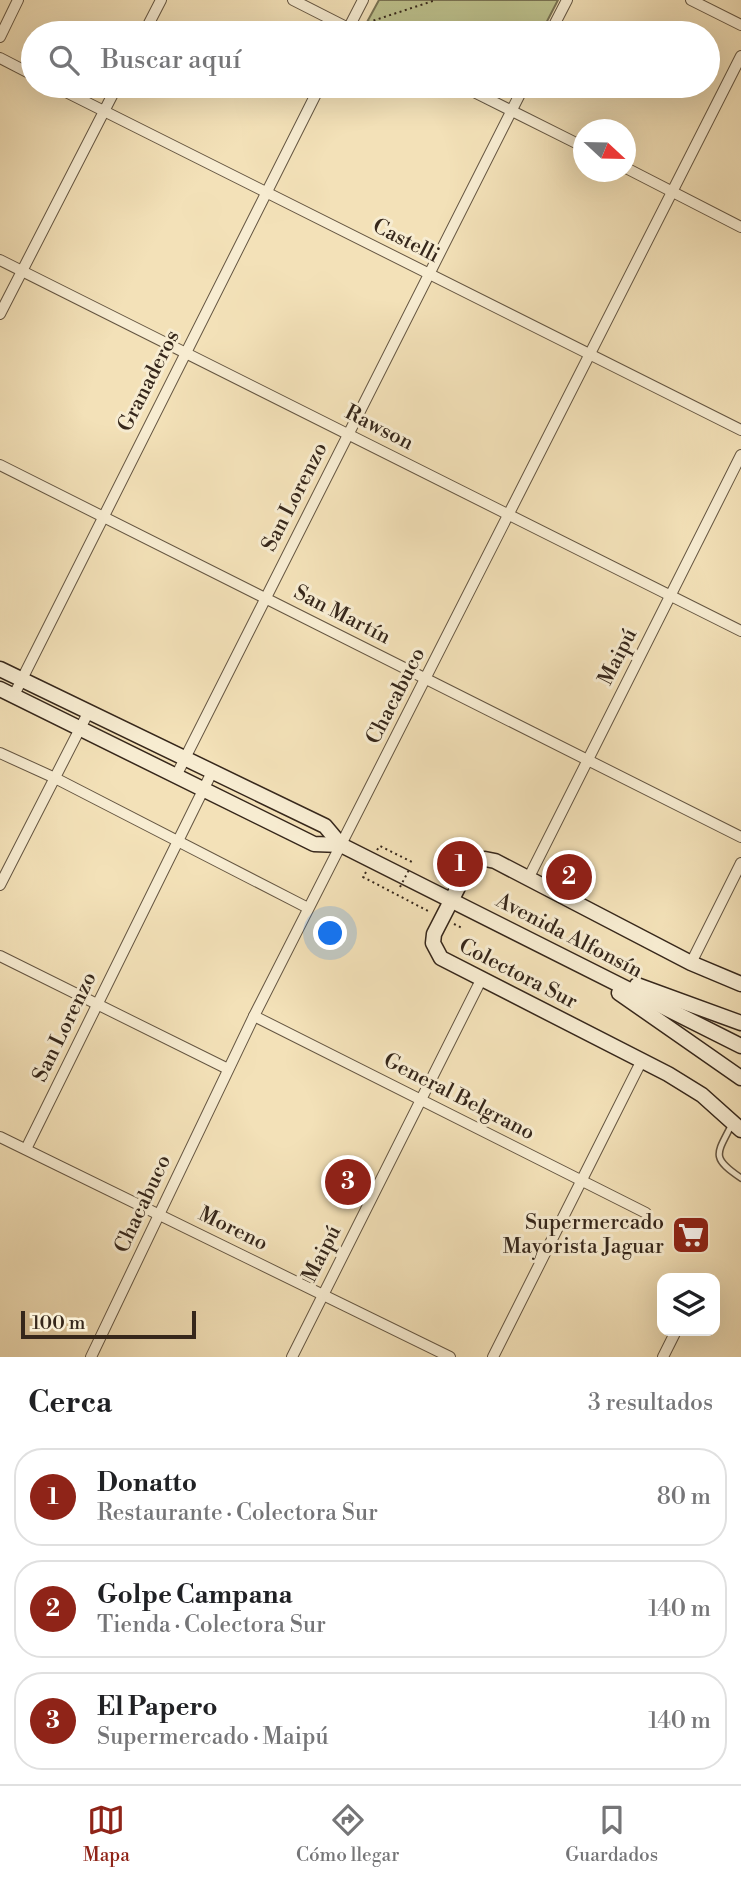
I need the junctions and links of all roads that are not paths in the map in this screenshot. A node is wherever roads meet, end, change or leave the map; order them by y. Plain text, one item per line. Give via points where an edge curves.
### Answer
1 (18, 0) edge
2 (161, 0) edge
3 (293, 0) edge
4 (363, 0) edge
5 (567, 0) edge
6 (691, 0) edge
7 (706, 3) edge
8 (150, 21) edge
9 (331, 21) edge
10 (355, 21) edge
11 (556, 21) edge
12 (741, 25) edge
13 (0, 37) edge
14 (741, 56) edge
15 (0, 58) edge
16 (21, 69) edge
17 (720, 97) edge
18 (78, 98) edge
19 (111, 98) edge
20 (314, 98) edge
21 (486, 98) edge
22 (518, 98) edge
23 (720, 98) edge
24 (104, 111) junction
25 (511, 111) junction
26 (573, 142) edge
27 (636, 174) edge
28 (266, 192) junction
29 (672, 192) junction
30 (741, 227) edge
31 (0, 260) edge
32 (22, 271) junction
33 (429, 274) junction
34 (0, 314) edge
35 (185, 353) junction
36 (590, 355) junction
37 (741, 430) edge
38 (348, 434) junction
39 (741, 454) edge
40 (0, 465) edge
41 (509, 515) junction
42 (102, 516) junction
43 (670, 596) junction
44 (265, 598) junction
45 (741, 631) edge
46 (0, 669) edge
47 (21, 678) junction
48 (426, 679) junction
49 (7, 692) edge
50 (89, 711) junction
51 (80, 728) junction
52 (0, 752) edge
53 (185, 758) junction
54 (588, 760) junction
55 (212, 772) junction
56 (176, 776) junction
57 (55, 778) junction
58 (203, 789) junction
59 (741, 837) edge
60 (177, 842) junction
61 (341, 845) junction
62 (741, 863) edge
63 (529, 877) junction
64 (0, 885) edge
65 (451, 901) junction
66 (308, 908) junction
67 (0, 956) edge
68 (691, 963) junction
69 (578, 964) junction
70 (481, 980) junction
71 (741, 984) edge
72 (97, 1004) junction
73 (254, 1016) junction
74 (741, 1023) edge
75 (741, 1046) edge
76 (642, 1060) junction
77 (228, 1069) junction
78 (741, 1078) edge
79 (421, 1100) junction
80 (737, 1126) edge
81 (0, 1137) edge
82 (26, 1149) junction
83 (741, 1178) edge
84 (582, 1180) junction
85 (646, 1213) dead end
86 (159, 1214) junction
87 (323, 1295) junction
88 (674, 1336) edge
89 (92, 1357) edge
90 (292, 1357) edge
91 (450, 1357) edge
92 (493, 1357) edge
93 (663, 1357) edge

1 - 13 street
2 - 8 street
3 - 9 street
4 - 10 street
5 - 11 street
6 - 7 street
7 - 12 street
14 - 17 street, Chacabuco
15 - 16 street
18 - 24 street, Castelli
19 - 24 street
20 - 28 street, Granaderos
21 - 25 street
22 - 25 street, San Lorenzo
23 - 29 street, Chacabuco
24 - 28 street, Castelli
24 - 32 street
25 - 26 street
25 - 33 street, San Lorenzo
27 - 29 street
28 - 33 street, Castelli
28 - 35 street, Granaderos
29 - 30 street
29 - 36 street, Chacabuco
31 - 32 street, Rawson
32 - 34 street
32 - 35 street, Rawson
33 - 36 street, Castelli
33 - 38 street, San Lorenzo
35 - 38 street, Rawson
35 - 42 street, Granaderos
36 - 37 street, Castelli
36 - 41 street, Chacabuco
38 - 41 street, Rawson
38 - 44 street, San Lorenzo
39 - 43 street, Maipú
40 - 42 street, San Martín
41 - 43 street, Rawson
41 - 48 street, Chacabuco
42 - 44 street, San Martín
42 - 47 street, Granaderos
43 - 45 street, Rawson
43 - 54 street, Maipú
44 - 48 street, San Martín
44 - 53 street, San Lorenzo
46 - 47 main road, Avenida Alfonsín
47 - 49 street, Granaderos
47 - 50 main road, Avenida Alfonsín
48 - 54 street, San Martín
48 - 61 street, Chacabuco
49 - 51 main road, Avenida Alfonsín
50 - 51 street
50 - 53 main road, Avenida Alfonsín
51 - 56 main road, Avenida Alfonsín
51 - 57 street
52 - 57 street
53 - 55 main road, Avenida Alfonsín
53 - 56 street, San Lorenzo
54 - 59 street, San Martín
54 - 63 street, Maipú
55 - 58 street, San Lorenzo
55 - 61 main road, Avenida Alfonsín via 325,826
56 - 58 main road, Avenida Alfonsín
57 - 60 street
57 - 64 street
58 - 60 street, San Lorenzo
58 - 61 main road, Avenida Alfonsín via 314,844
60 - 66 street
60 - 72 street, San Lorenzo
61 - 65 main road, Avenida Alfonsín
61 - 66 street, Chacabuco
62 - 68 street
63 - 65 main road, Colectora Sur via 495,861 477,860 470,864
63 - 68 main road, Colectora Sur
65 - 69 main road, Avenida Alfonsín
65 - 70 main road, Colectora Sur via 434,934 436,951
66 - 73 street, Chacabuco
67 - 72 street
68 - 71 main road, Colectora Sur
69 - 74 main road
69 - 75 main road, Avenida Alfonsín
69 - 78 main road
70 - 76 main road, Colectora Sur
70 - 79 street, Maipú
72 - 77 street
72 - 82 street, San Lorenzo
73 - 77 street, Chacabuco
73 - 79 street, General Belgrano
76 - 80 main road, Colectora Sur via 702,1095
76 - 84 street
77 - 86 street, Chacabuco
79 - 84 street, General Belgrano
79 - 87 street, Maipú
80 - 83 lane via 718,1152 726,1168
81 - 82 street, Moreno
82 - 86 street, Moreno
84 - 85 street, General Belgrano
84 - 92 street
86 - 87 street, Moreno
86 - 89 street, Chacabuco
87 - 90 street, Maipú
87 - 91 street, Moreno
88 - 93 street

